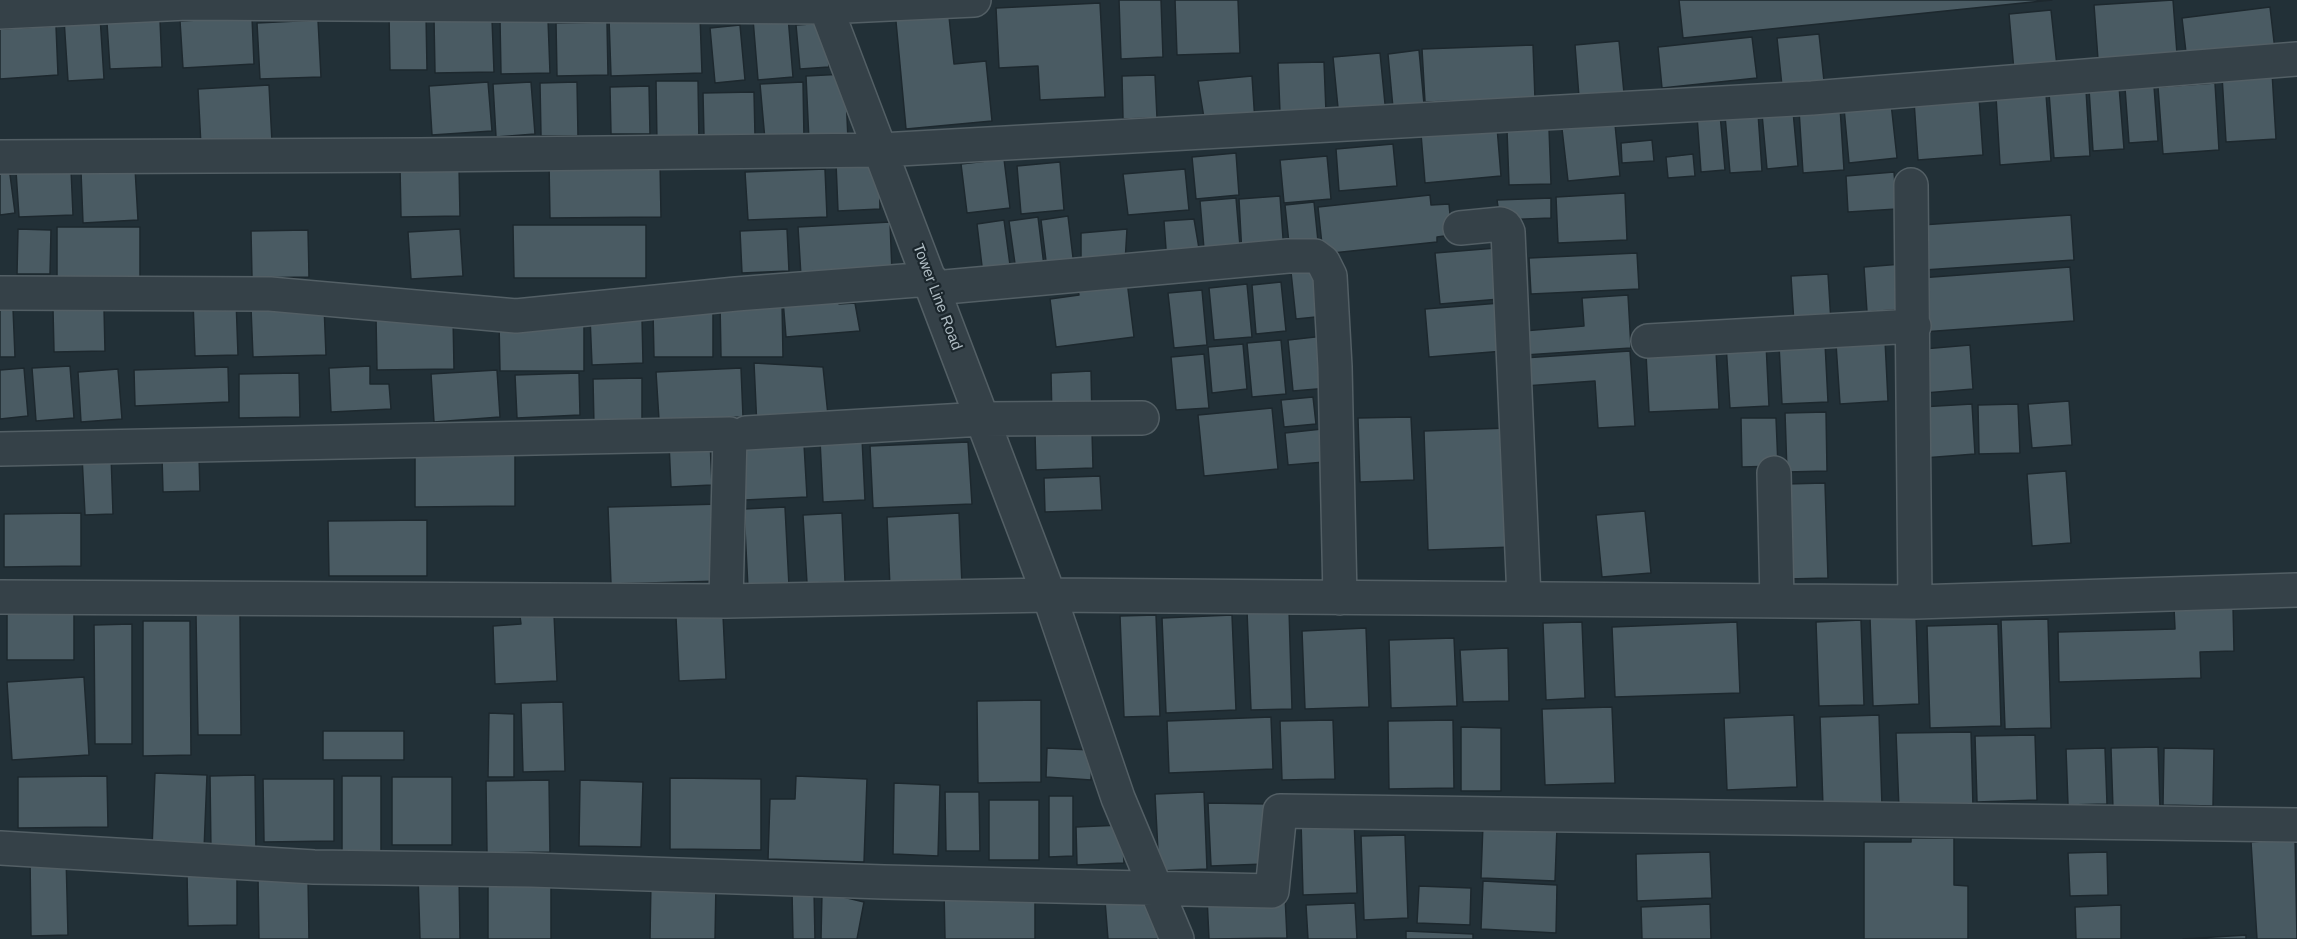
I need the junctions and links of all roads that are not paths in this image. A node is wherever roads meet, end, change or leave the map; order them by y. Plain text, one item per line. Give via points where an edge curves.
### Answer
1 (974, 0) edge
2 (824, 3) edge
3 (0, 12) edge
4 (2297, 59) edge
5 (881, 150) junction
6 (0, 157) edge
7 (1911, 185) dead end
8 (1460, 228) dead end
9 (932, 283) junction
10 (0, 293) edge
11 (1914, 326) junction
12 (1648, 341) dead end
13 (1142, 418) dead end
14 (982, 420) junction
15 (746, 434) dead end
16 (0, 449) edge
17 (1774, 473) dead end
18 (2297, 590) edge
19 (1049, 595) junction
20 (0, 597) edge
21 (1340, 598) junction
22 (1524, 598) junction
23 (1777, 600) junction
24 (726, 601) junction
25 (1915, 602) junction
26 (2297, 825) edge
27 (0, 848) edge
28 (1155, 888) junction
29 (1177, 939) edge

1 - 2 street
2 - 3 street via 187,3
2 - 5 street, Tower Line Road
4 - 5 street via 1812,98
5 - 6 street
5 - 9 street, Tower Line Road
7 - 11 street
8 - 22 street via 1501,224 1508,232
9 - 10 street via 736,294 516,316 270,294
9 - 14 street, Tower Line Road
9 - 21 street via 1288,256 1315,256 1323,262 1330,276 1335,367
11 - 12 street
11 - 25 street
13 - 14 street
14 - 15 street
14 - 19 street, Tower Line Road
16 - 24 street via 730,434
17 - 23 street
18 - 25 street
19 - 21 street
19 - 24 street
19 - 28 street, Tower Line Road via 1118,798
20 - 24 street
21 - 22 street
22 - 23 street
23 - 25 street
26 - 28 street via 1280,811 1272,891
27 - 28 street via 314,867
28 - 29 street, Tower Line Road

